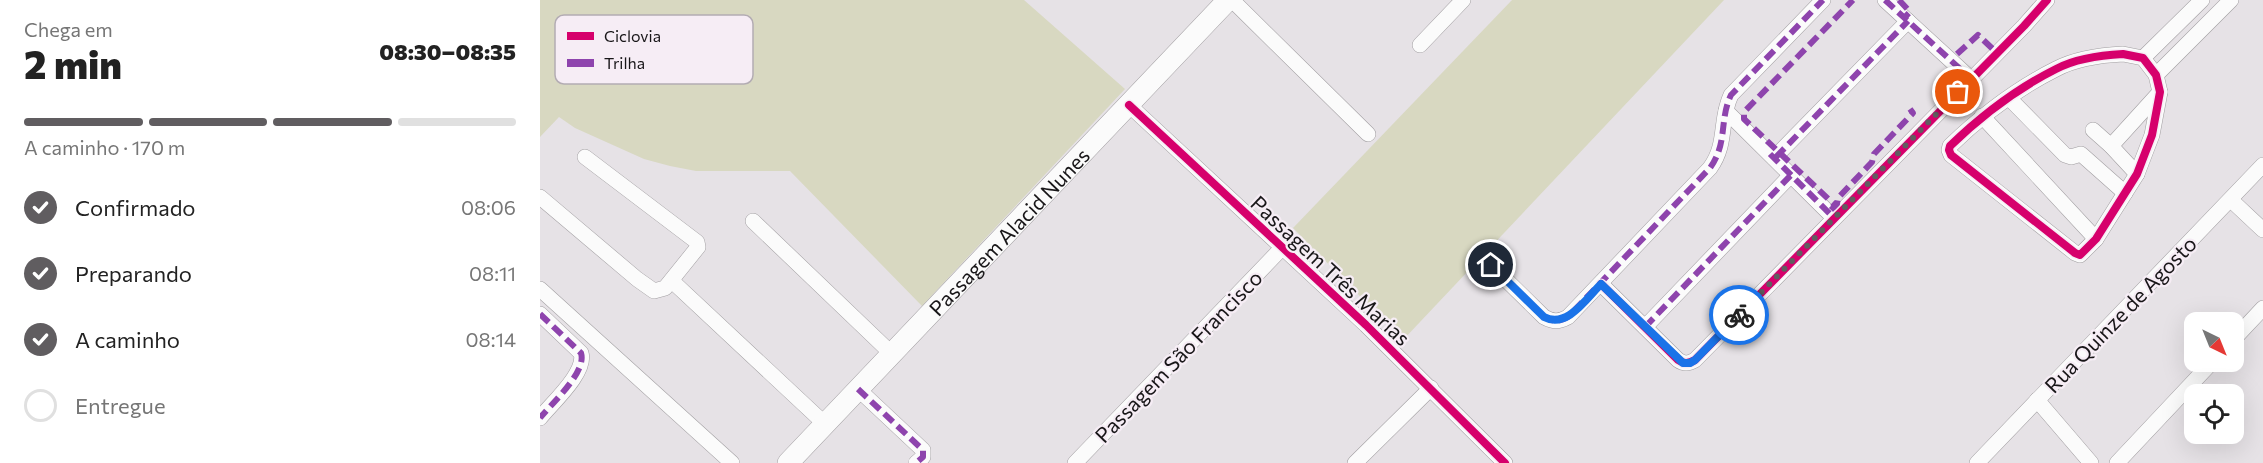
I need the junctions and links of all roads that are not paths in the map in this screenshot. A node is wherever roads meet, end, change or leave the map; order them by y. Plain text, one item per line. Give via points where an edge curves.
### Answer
1 (1230, 0) edge
2 (1463, 0) edge
3 (1823, 0) edge
4 (1885, 0) edge
5 (2202, 0) edge
6 (2231, 0) edge
7 (2044, 1) edge
8 (1908, 21) junction
9 (2180, 21) junction
10 (2196, 35) junction
11 (1420, 45) dead end
12 (2143, 58) junction
13 (2156, 75) junction
14 (1971, 79) junction
15 (2160, 92) junction
16 (2009, 99) junction
17 (1129, 105) junction
18 (1726, 111) junction
19 (1982, 116) junction
20 (2093, 130) dead end
21 (1368, 134) dead end
22 (2111, 146) junction
23 (585, 157) dead end
24 (1774, 158) junction
25 (2263, 165) edge
26 (2137, 174) junction
27 (1791, 175) junction
28 (2125, 193) junction
29 (540, 197) edge
30 (2231, 200) junction
31 (1834, 218) junction
32 (753, 221) dead end
33 (2263, 230) edge
34 (2096, 239) junction
35 (1281, 249) junction
36 (1491, 265) dead end
37 (672, 281) junction
38 (1601, 284) junction
39 (540, 289) edge
40 (2263, 308) edge
41 (540, 314) edge
42 (1645, 327) junction
43 (2244, 328) edge
44 (892, 354) junction
45 (2203, 372) edge
46 (1431, 388) junction
47 (858, 389) junction
48 (2037, 400) junction
49 (540, 418) edge
50 (825, 424) junction
51 (1499, 461) edge
52 (732, 463) edge
53 (788, 463) edge
54 (916, 463) edge
55 (1075, 463) edge
56 (1355, 463) edge
57 (1977, 463) edge
58 (2091, 463) edge
59 (2117, 463) edge

1 - 17 main road, Passagem Alacid Nunes
1 - 21 street
2 - 11 street
3 - 18 street via 1735,90
4 - 8 street
5 - 9 street
6 - 10 street
7 - 14 street
8 - 14 street
8 - 24 street
9 - 10 street
9 - 12 street
10 - 13 street
12 - 13 street
12 - 16 street via 2103,55 2057,68
13 - 15 street
14 - 31 street
15 - 22 street
15 - 26 street via 2152,135
16 - 19 street
16 - 28 street via 2065,155 2081,154
17 - 35 street, Passagem Três Marias
17 - 44 main road, Passagem Alacid Nunes
18 - 24 street
18 - 38 street via 1717,159
19 - 34 street
19 - 34 street via 1950,146 1951,154 2075,253 2084,253
20 - 22 street
22 - 26 street
23 - 37 street via 697,242 698,247
24 - 27 street
25 - 30 street, Rua Quinze de Agosto
26 - 28 street
27 - 31 street
27 - 42 street
28 - 34 street
29 - 37 street via 654,291 662,291
30 - 33 street
30 - 48 street, Rua Quinze de Agosto
31 - 42 street via 1690,363 1678,360
32 - 44 street
35 - 46 street, Passagem Três Marias
35 - 55 street, Passagem São Francisco
36 - 38 street via 1552,321 1568,317
37 - 50 street
38 - 42 street
39 - 52 street
40 - 43 street
41 - 49 street via 583,359 577,374
44 - 47 main road, Passagem Alacid Nunes
45 - 59 street
46 - 51 street, Passagem Três Marias
46 - 56 street
47 - 50 main road, Passagem Alacid Nunes
47 - 54 street via 923,450 923,457
48 - 57 street, Rua Quinze de Agosto
48 - 58 street
50 - 53 main road, Passagem Alacid Nunes

